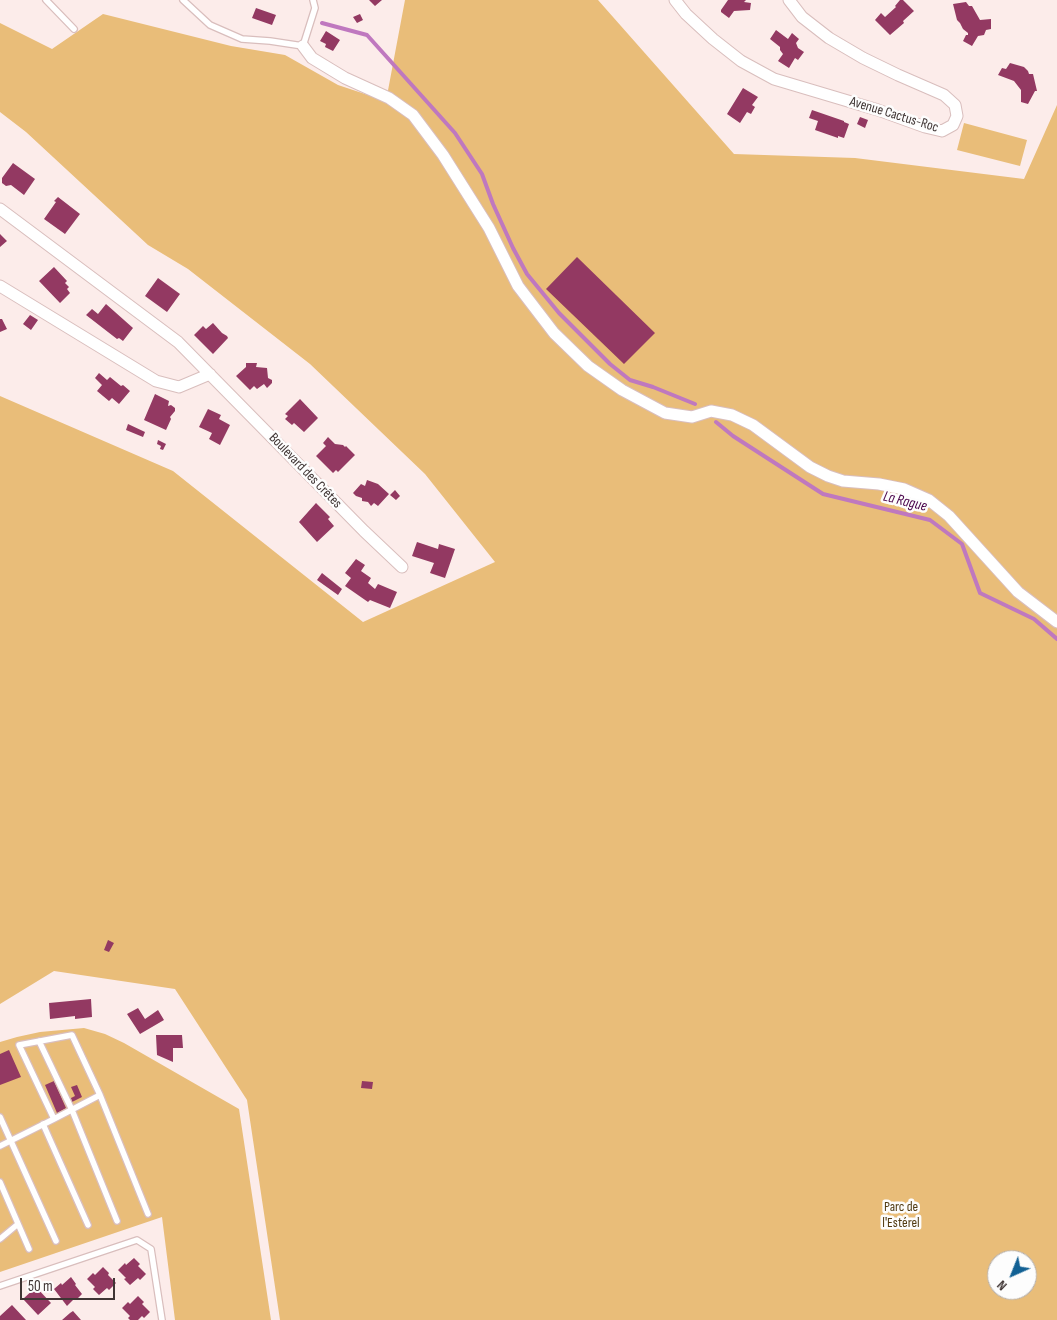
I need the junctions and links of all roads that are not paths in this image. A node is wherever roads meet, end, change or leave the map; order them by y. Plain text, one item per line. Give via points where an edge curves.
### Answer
1 (46, 0) edge
2 (183, 0) edge
3 (313, 0) edge
4 (675, 0) edge
5 (788, 0) edge
6 (74, 29) dead end
7 (303, 46) junction
8 (0, 209) edge
9 (0, 286) edge
10 (210, 374) junction
11 (402, 567) dead end
12 (1057, 622) edge
13 (39, 1041) junction
14 (100, 1095) junction
15 (72, 1110) junction
16 (0, 1117) edge
17 (54, 1119) junction
18 (43, 1124) junction
19 (11, 1141) junction
20 (0, 1146) edge
21 (0, 1182) edge
22 (148, 1214) dead end
23 (116, 1221) dead end
24 (18, 1224) junction
25 (88, 1225) dead end
26 (0, 1239) edge
27 (56, 1241) dead end
28 (29, 1249) dead end
29 (0, 1286) edge
30 (162, 1320) edge

1 - 6 lane
2 - 7 lane via 210,25 242,39
3 - 7 lane via 315,8
4 - 5 street, Avenue Cactus-Roc via 713,39 741,61 774,79 933,129 942,131 953,125 957,116 955,105 944,94 863,58 829,38 802,18
7 - 12 street via 312,58 345,78 389,98 413,115 443,155 489,228 518,286 554,333 588,366 622,390 665,413 692,417 711,411 732,415 753,425 810,467 828,476 843,481 904,488 929,500 949,516 1018,592
8 - 10 street, Boulevard des Crêtes via 178,342
9 - 10 street via 156,380 179,387
10 - 11 street, Boulevard des Crêtes
13 - 14 lane via 72,1035
13 - 15 lane
13 - 17 lane via 19,1045
14 - 15 lane
14 - 22 lane
15 - 17 lane
15 - 23 lane
16 - 19 lane
17 - 18 lane
18 - 19 lane
18 - 25 lane
19 - 20 lane
19 - 27 lane
21 - 24 lane
24 - 26 lane
24 - 28 lane
29 - 30 lane via 138,1240 151,1248

